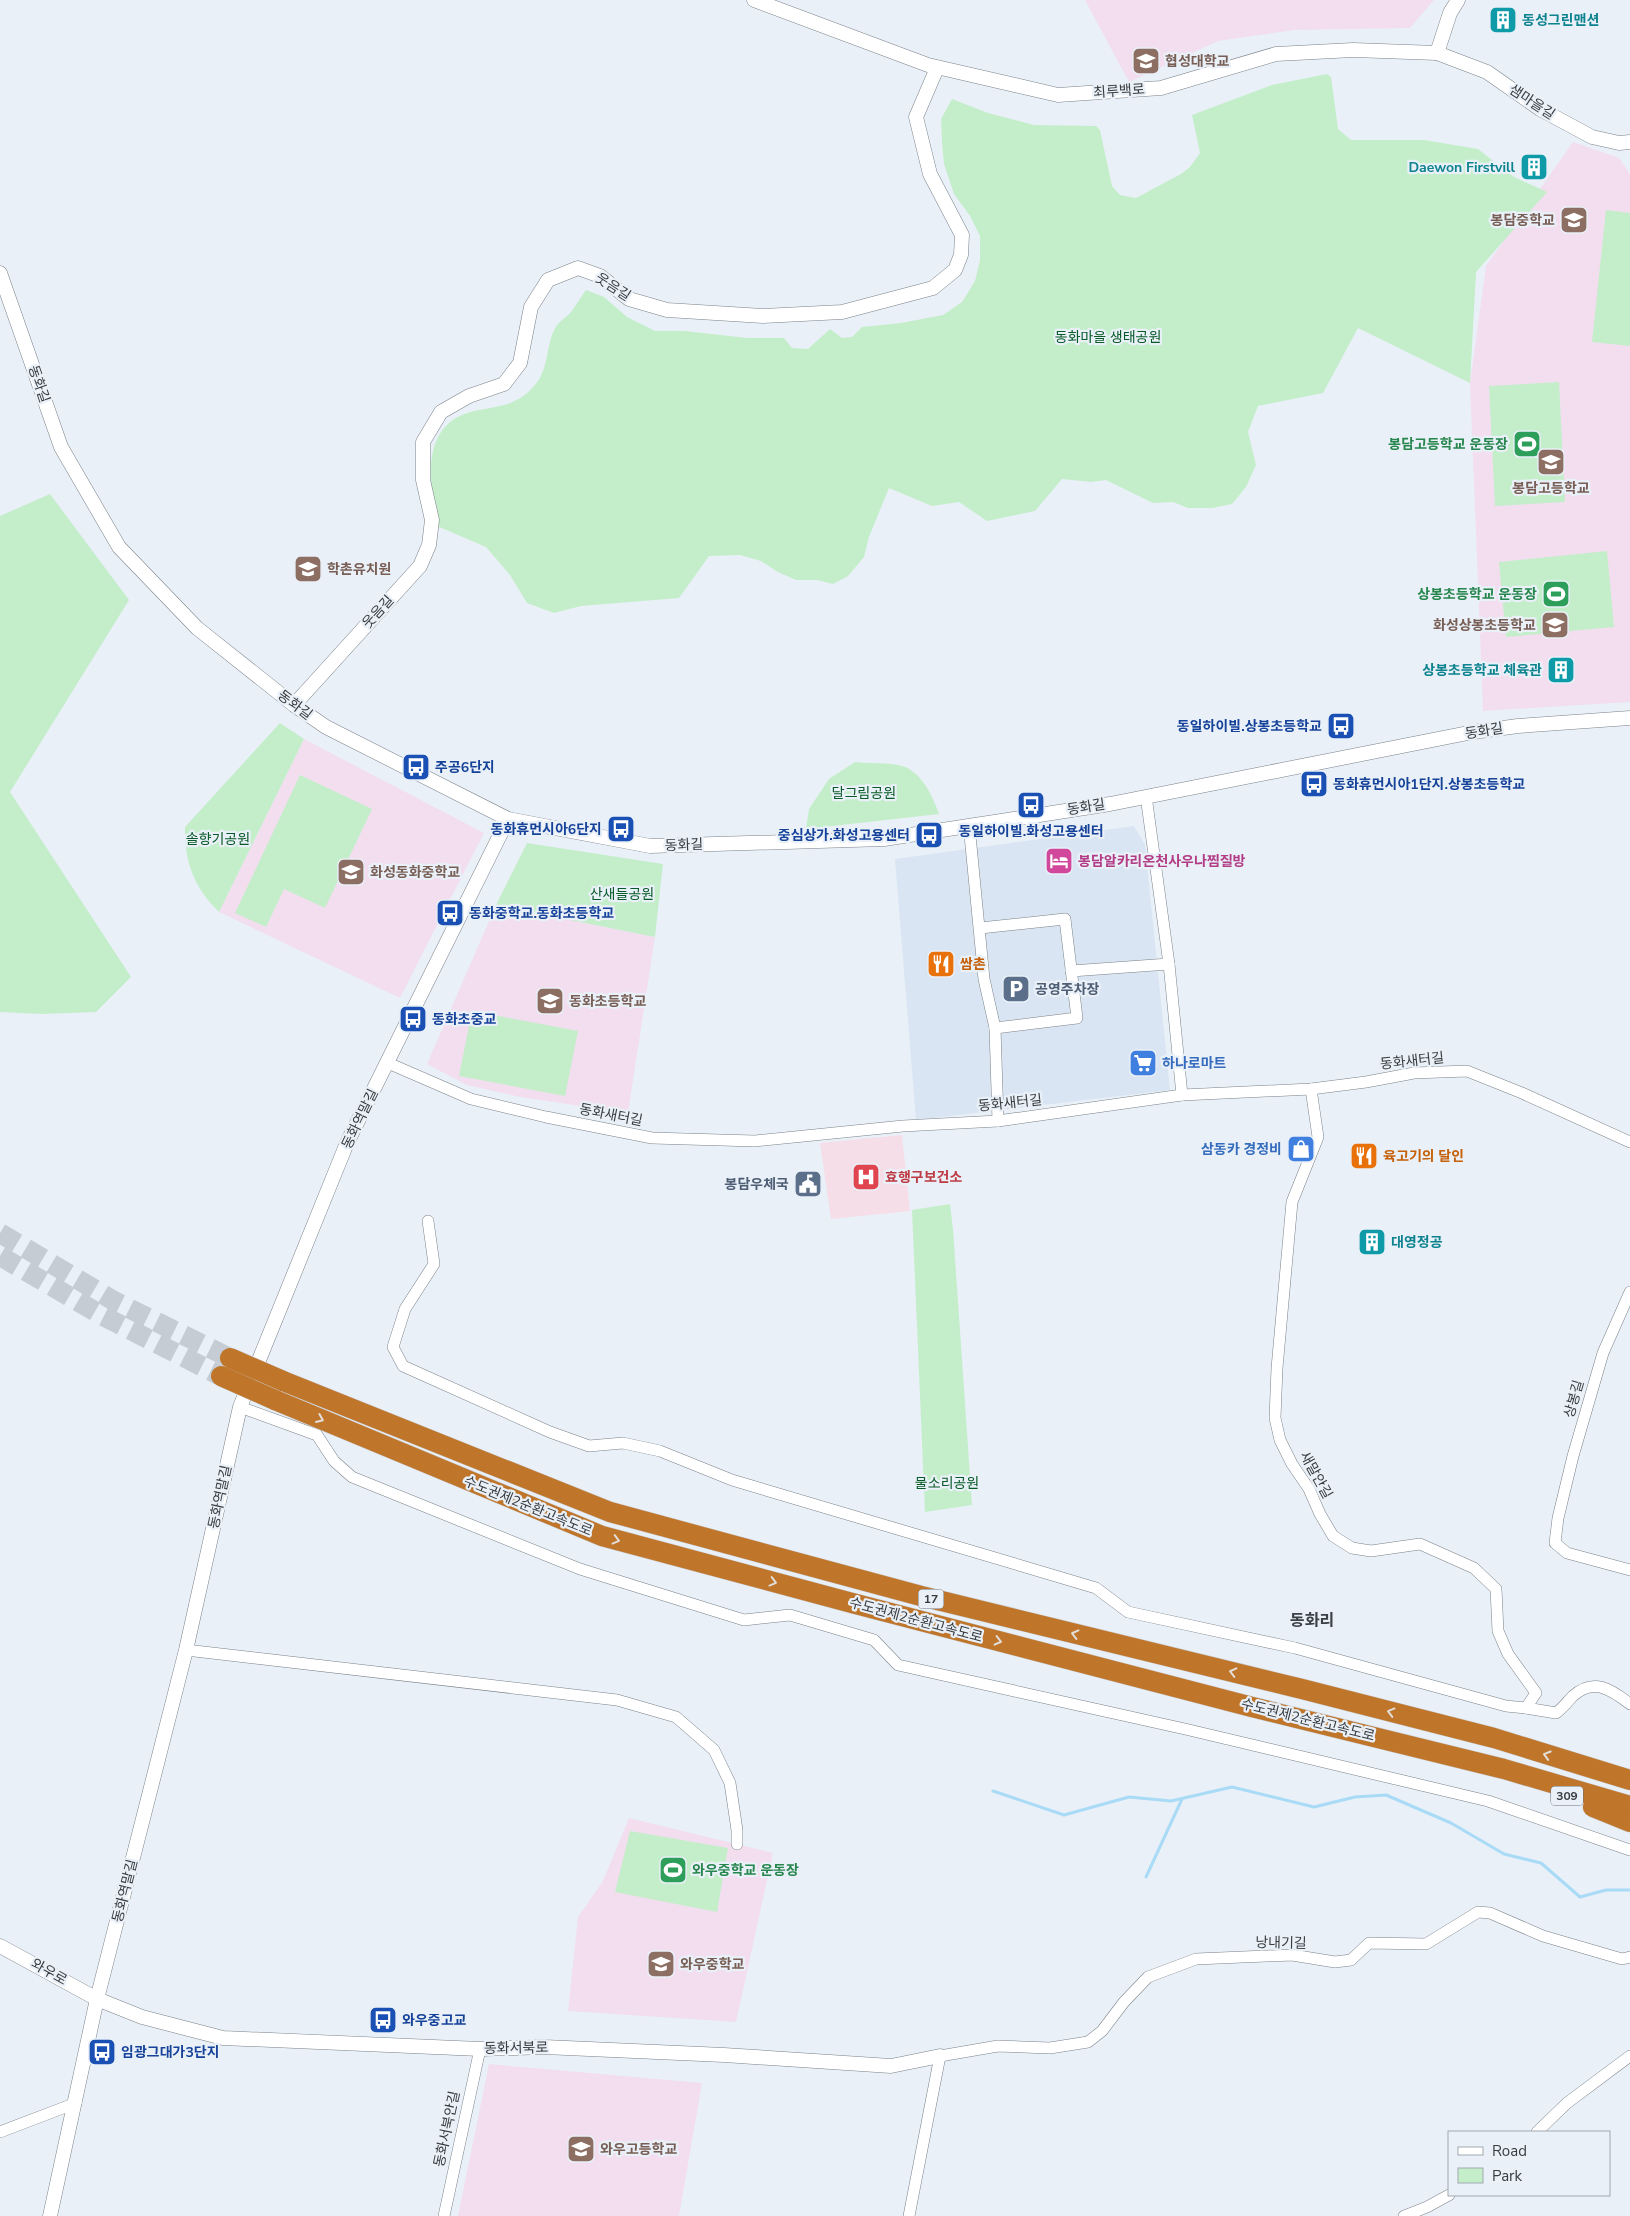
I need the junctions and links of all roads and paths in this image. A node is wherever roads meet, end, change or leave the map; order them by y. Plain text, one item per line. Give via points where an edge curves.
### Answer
1 (754, 0) edge
2 (1458, 0) edge
3 (1437, 53) junction
4 (937, 68) junction
5 (1630, 142) edge
6 (0, 273) edge
7 (294, 705) junction
8 (1630, 718) edge
9 (1146, 796) junction
10 (508, 820) junction
11 (969, 825) junction
12 (980, 928) junction
13 (1169, 964) junction
14 (1072, 971) junction
15 (995, 1028) junction
16 (388, 1063) junction
17 (1311, 1089) junction
18 (1182, 1094) junction
19 (998, 1121) junction
20 (1630, 1142) edge
21 (428, 1222) dead end
22 (1630, 1292) edge
23 (230, 1358) tunnel mouth
24 (221, 1376) tunnel mouth
25 (279, 1390) junction
26 (240, 1407) junction
27 (1630, 1570) edge
28 (186, 1650) junction
29 (1630, 1704) edge
30 (1526, 1708) junction
31 (1504, 1769) junction
32 (1594, 1769) junction
33 (1630, 1776) edge
34 (1630, 1780) edge
35 (1630, 1806) edge
36 (1630, 1822) edge
37 (737, 1844) dead end
38 (1630, 1850) edge
39 (0, 1946) edge
40 (1630, 1957) edge
41 (97, 1999) junction
42 (480, 2049) junction
43 (940, 2056) junction
44 (1630, 2056) edge
45 (76, 2103) junction
46 (1538, 2131) edge
47 (0, 2132) edge
48 (1448, 2196) edge
49 (50, 2216) edge
50 (444, 2216) edge
51 (909, 2216) edge
52 (1404, 2216) edge

1 - 4 street, 최루백로
2 - 3 street via 1450,13
3 - 4 street, 최루백로 via 1353,50 1276,54 1161,88 1058,95
3 - 5 street, 샘마을길 via 1487,72 1540,109 1592,137
4 - 7 street, 웃음길 via 916,118 930,174 962,235 961,255 955,270 933,288 878,304 842,312 763,316 668,310 629,299 600,276 578,268 548,280 531,307 520,363 504,384 469,396 441,412 424,442 423,480 432,520 429,545 420,566
6 - 7 street, 동화길 via 61,447 120,547 197,628
7 - 10 street, 동화길 via 326,727
8 - 9 street, 동화길 via 1473,732
9 - 11 street, 동화길
9 - 13 street
10 - 11 street, 동화길 via 650,846 884,839
10 - 16 street, 동화역말길
11 - 12 street
12 - 14 street via 1064,919
12 - 15 street via 984,978
13 - 14 street
13 - 18 street
14 - 15 street via 1077,1018
15 - 19 street
16 - 19 street, 동화새터길 via 471,1099 652,1138 754,1141 903,1126
16 - 26 street, 동화역말길 via 347,1143
17 - 18 street, 동화새터길
17 - 20 street, 동화새터길 via 1414,1074 1467,1072
17 - 30 street, 새말안길 via 1318,1137 1292,1202 1277,1368 1275,1418 1280,1440 1310,1489 1333,1536 1352,1548 1371,1551 1420,1544 1474,1568 1496,1589 1498,1631 1508,1654 1536,1693
18 - 19 street, 동화새터길
21 - 30 street via 434,1264 405,1309 393,1347 403,1366 542,1428 589,1446 623,1443 660,1452 732,1480 1096,1588 1128,1612 1295,1648 1506,1706
22 - 27 street, 상봉길 via 1603,1353 1558,1518 1555,1542 1566,1553
23 - 25 highway, 수도권제2순환고속도로 / 17, bridge
24 - 25 highway, 수도권제2순환고속도로 / 17, bridge
25 -> 31 highway, 수도권제2순환고속도로 / 17 via 602,1536 1252,1707
32 -> 25 highway, 수도권제2순환고속도로 / 17 via 1494,1738 921,1596 610,1512
26 - 28 street, 동화역말길
26 - 38 street via 317,1436 334,1461 352,1478 580,1569 744,1620 790,1615 874,1640 898,1665 1488,1801
28 - 37 street via 617,1700 676,1717 714,1750 730,1784
28 - 41 street, 동화역말길
29 - 30 street via 1610,1689 1589,1686 1574,1695 1556,1713
31 - 35 highway, 수도권제2순환고속도로 / 17
31 - 36 highway, 309
32 - 33 highway
32 - 34 highway, 수도권제2순환고속도로 / 17
39 - 41 street, 와우로
40 - 43 street, 낭내기길 via 1622,1959 1552,1939 1490,1912 1478,1912 1426,1944 1370,1943 1351,1960 1335,1962 1292,1955 1196,1960 1148,1977 1102,2031 1088,2042 1050,2048 998,2046
41 - 42 street, 동화서북로 via 142,2017 223,2038
41 - 45 street, 동화역말길
42 - 43 street, 동화서북로 via 553,2048 724,2055 891,2066
42 - 50 street, 동화서북안길
43 - 51 street
44 - 46 street via 1567,2103
45 - 47 street
45 - 49 street, 동화역말길
48 - 52 street

